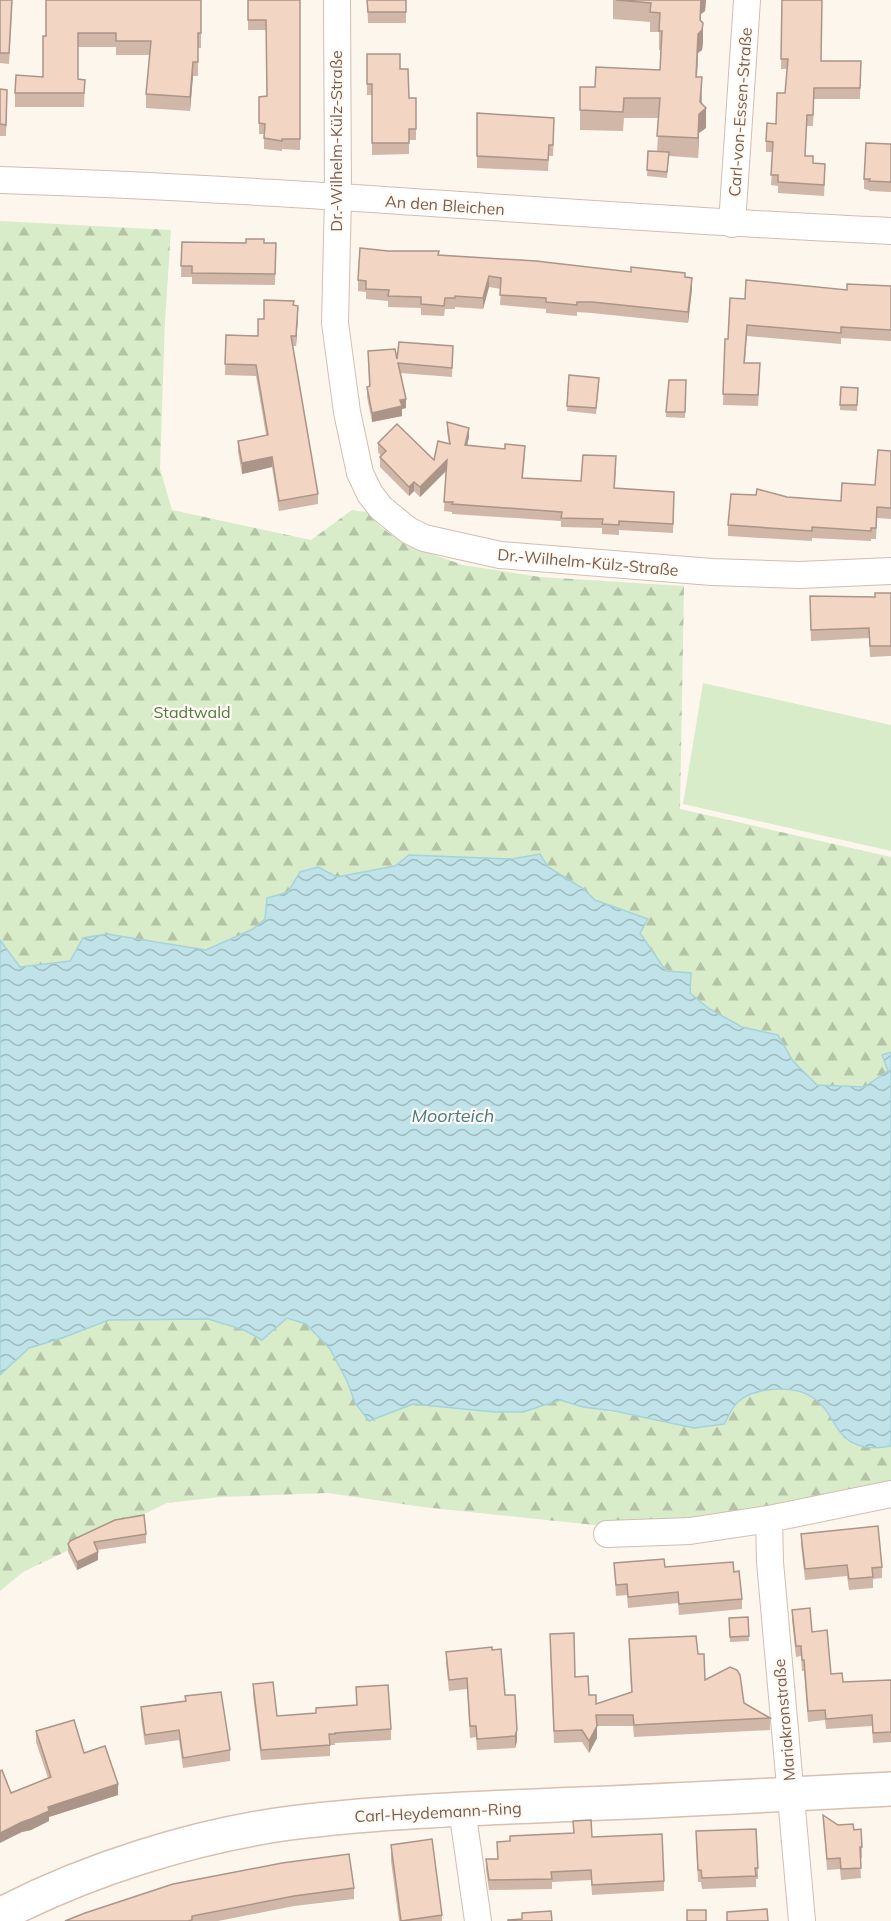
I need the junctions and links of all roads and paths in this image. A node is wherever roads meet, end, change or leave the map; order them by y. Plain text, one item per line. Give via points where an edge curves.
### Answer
1 (337, 0) edge
2 (747, 0) edge
3 (0, 180) edge
4 (338, 198) junction
5 (732, 224) junction
6 (891, 231) edge
7 (891, 571) edge
8 (891, 1494) edge
9 (769, 1519) junction
10 (607, 1534) dead end
11 (891, 1789) edge
12 (791, 1794) junction
13 (462, 1809) junction
14 (0, 1915) edge
15 (478, 1921) edge
16 (802, 1921) edge

1 - 4 street, Dr.-Wilhelm-Külz-Straße
2 - 5 street, Carl-von-Essen-Straße
3 - 4 street, An den Bleichen via 147,184
4 - 5 street, An den Bleichen
4 - 7 street, Dr.-Wilhelm-Külz-Straße via 335,323 347,412 363,482 381,508 408,530 424,538 500,555 550,561 788,574
5 - 6 street, An den Bleichen
8 - 9 street
9 - 10 street via 690,1531
9 - 12 street, Mariakronstraße
11 - 12 main road, Carl-Heydemann-Ring
12 - 13 main road, Carl-Heydemann-Ring
12 - 16 street, Mariakronstraße
13 - 14 main road, Carl-Heydemann-Ring via 288,1824 212,1838 62,1886
13 - 15 street

